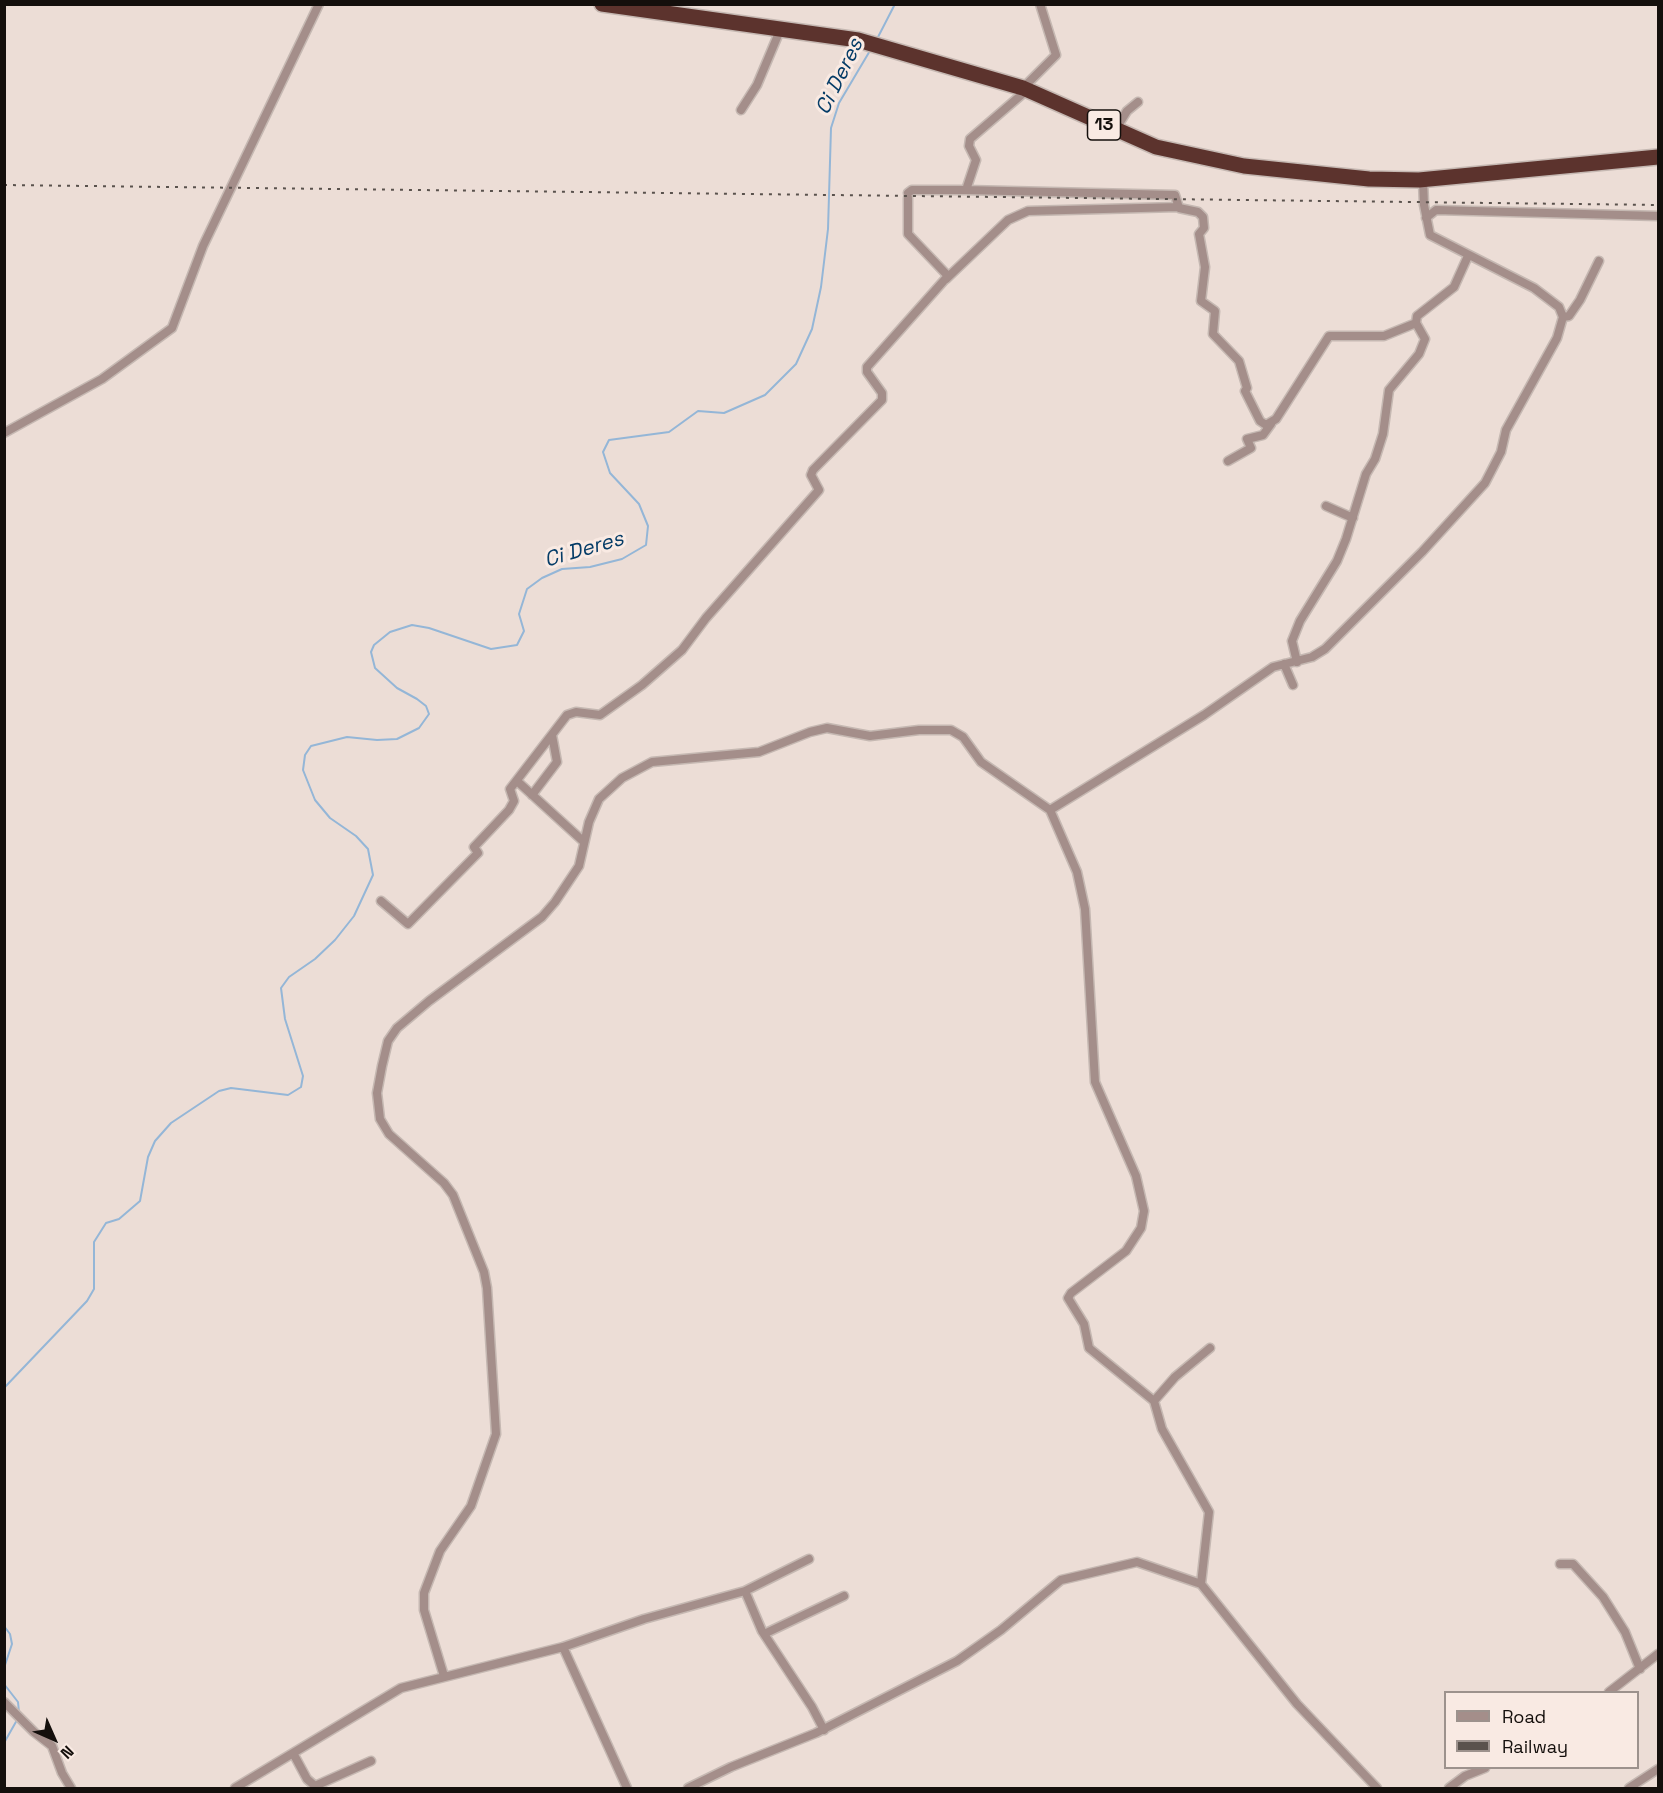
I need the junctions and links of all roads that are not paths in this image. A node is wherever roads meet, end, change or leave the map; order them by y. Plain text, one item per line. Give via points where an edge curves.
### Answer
1 (319, 4) edge
2 (602, 4) edge
3 (1040, 4) edge
4 (781, 28) junction
5 (1025, 88) junction
6 (1137, 102) dead end
7 (741, 110) dead end
8 (1115, 130) junction
9 (1659, 157) edge
10 (1423, 180) junction
11 (966, 190) junction
12 (1178, 207) junction
13 (1659, 216) edge
14 (1426, 218) junction
15 (1468, 256) junction
16 (1599, 261) dead end
17 (946, 279) junction
18 (1563, 317) junction
19 (1416, 323) junction
20 (1270, 424) junction
21 (4, 433) edge
22 (1228, 461) dead end
23 (1326, 506) dead end
24 (1353, 518) junction
25 (1297, 662) junction
26 (1284, 664) junction
27 (1293, 685) dead end
28 (552, 735) junction
29 (517, 781) junction
30 (532, 795) junction
31 (1050, 810) junction
32 (584, 842) junction
33 (381, 901) dead end
34 (1210, 1348) dead end
35 (1154, 1401) junction
36 (809, 1559) dead end
37 (1560, 1564) dead end
38 (1201, 1584) junction
39 (745, 1591) junction
40 (844, 1596) dead end
41 (764, 1634) junction
42 (563, 1647) junction
43 (1658, 1657) edge
44 (1640, 1669) junction
45 (444, 1676) junction
46 (1610, 1691) edge
47 (7, 1705) edge
48 (824, 1730) junction
49 (293, 1752) junction
50 (370, 1761) dead end
51 (1481, 1769) edge
52 (1659, 1769) edge
53 (71, 1788) edge
54 (235, 1788) edge
55 (627, 1788) edge
56 (688, 1788) edge
57 (1377, 1788) edge
58 (1449, 1788) edge
59 (1629, 1788) edge

1 - 21 street via 203,246 172,328 102,379
2 - 4 highway, 13
3 - 5 street via 1056,55
4 - 5 highway, 13 via 858,40
4 - 7 street via 757,85
5 - 8 highway, 13
5 - 11 street via 970,139 976,160
6 - 8 street
8 - 10 highway, 13 via 1156,147 1244,166
9 - 10 highway, 13
10 - 14 street
11 - 12 street via 1173,194
11 - 17 street via 912,190 908,195 908,234 947,273
12 - 17 street via 1028,211 1008,220
12 - 20 street via 1203,217 1204,228 1199,234 1205,265 1201,301 1215,311 1213,334 1239,361 1245,391 1260,421
13 - 14 street via 1436,210
14 - 15 street via 1430,236
15 - 18 street via 1534,288 1559,307
15 - 19 street via 1454,287 1417,316
16 - 18 street via 1580,300 1569,316
17 - 28 street via 867,367 882,400 813,470 811,475 819,490 706,618 685,648 607,710 600,714 567,715
18 - 25 street via 1557,338 1506,430 1501,453 1485,483 1332,644
19 - 20 street via 1384,336 1329,336
19 - 24 street via 1425,339 1419,354 1389,390 1383,434 1365,474
20 - 22 street via 1263,435 1247,439 1251,448
23 - 24 street
24 - 25 street via 1337,561 1292,641
25 - 26 street
26 - 27 street
26 - 31 street via 1261,674 1204,715
28 - 29 street
28 - 30 street via 557,762
29 - 30 street
29 - 33 street via 510,789 514,801 474,847 478,853 408,924
30 - 32 street
31 - 32 street via 981,762 963,737 951,730 870,736 826,728 759,752 663,759 635,769 599,799
31 - 35 street via 1077,872 1085,909 1095,1082 1136,1176 1144,1211 1139,1232 1126,1251 1068,1298 1084,1324 1089,1348
32 - 45 street via 579,866 542,917 391,1034 377,1094 384,1127 453,1196 487,1288 496,1434 471,1506 440,1551 424,1593 424,1610
34 - 35 street
35 - 38 street via 1162,1429 1209,1512
36 - 39 street
37 - 44 street via 1573,1564 1603,1597 1625,1632
38 - 48 street via 1137,1562 1061,1580 957,1661
38 - 57 street via 1297,1704
39 - 41 street
39 - 42 street
40 - 41 street
41 - 48 street
42 - 45 street
42 - 55 street
43 - 44 street
44 - 46 street
45 - 49 street via 388,1695
47 - 53 street via 52,1746
48 - 56 street
49 - 50 street via 315,1786
49 - 54 street
51 - 58 street
52 - 59 street

